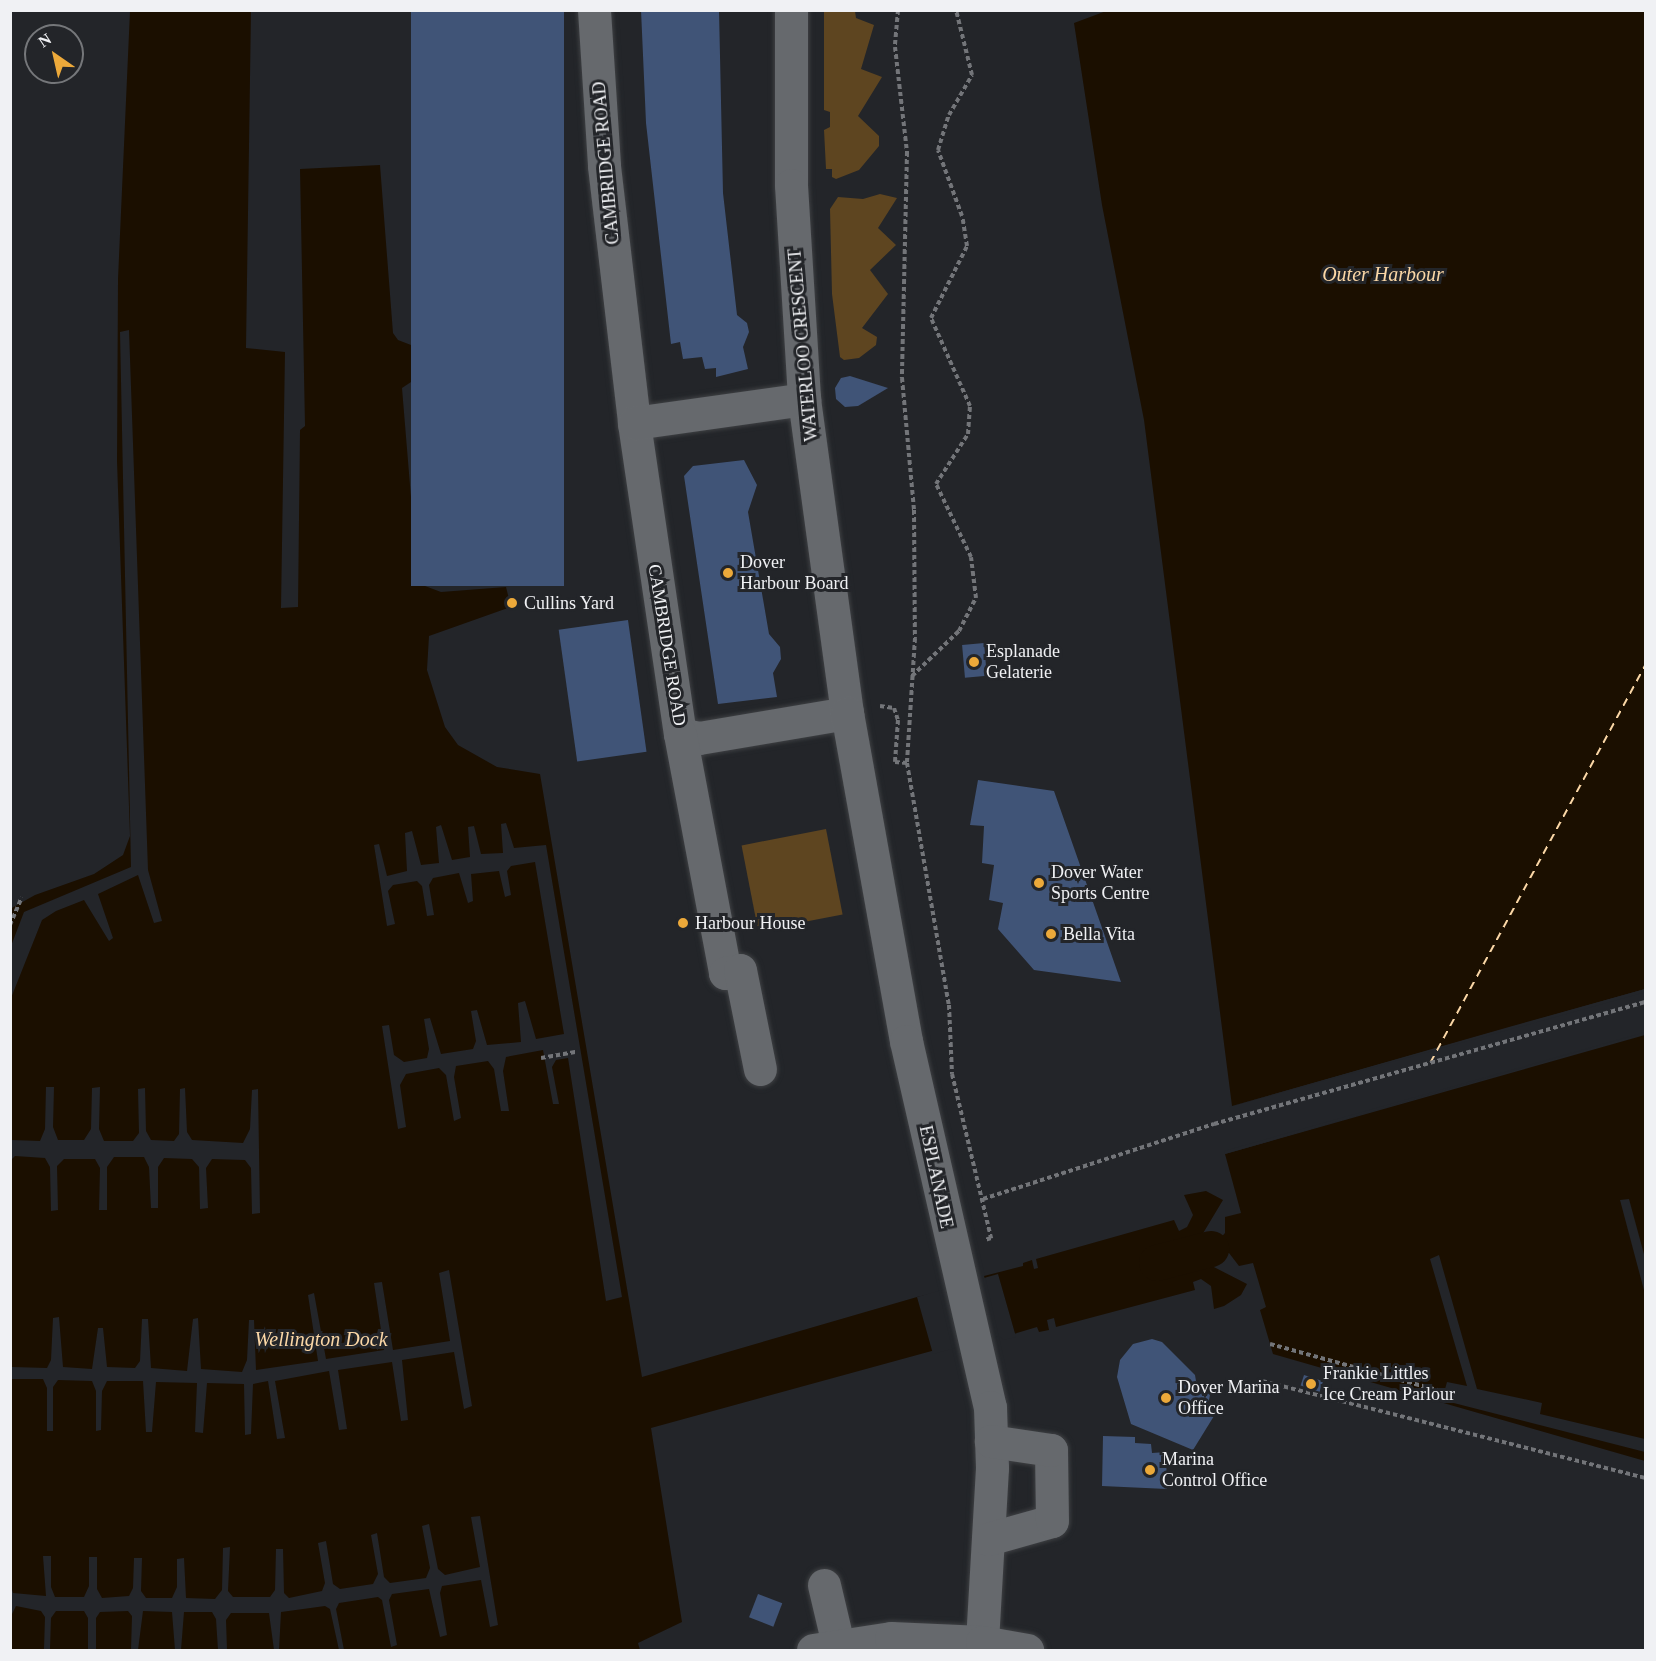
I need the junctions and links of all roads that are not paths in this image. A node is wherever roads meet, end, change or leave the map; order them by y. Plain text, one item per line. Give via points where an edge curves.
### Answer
1 (594, 10) edge
2 (791, 10) edge
3 (804, 399) junction
4 (634, 423) junction
5 (848, 713) junction
6 (680, 734) junction
7 (760, 1069) dead end
8 (991, 1441) junction
9 (988, 1539) junction
10 (824, 1585) dead end
11 (982, 1642) junction
12 (825, 1647) edge
13 (1027, 1650) edge

1 - 4 street, CAMBRIDGE ROAD via 603,166
2 - 3 street, WATERLOO CRESCENT via 791,185
3 - 4 street
3 - 5 street, WATERLOO CRESCENT
4 - 6 street, CAMBRIDGE ROAD
5 - 6 street, CAMBRIDGE ROAD via 699,738
5 - 8 street, ESPLANADE via 906,1041 990,1407
6 - 7 street via 724,973 740,970
8 - 9 street, ESPLANADE
8 - 9 street via 1051,1450 1052,1521
9 - 11 street, ESPLANADE
10 - 12 street
11 - 12 street via 891,1638
11 - 13 street

